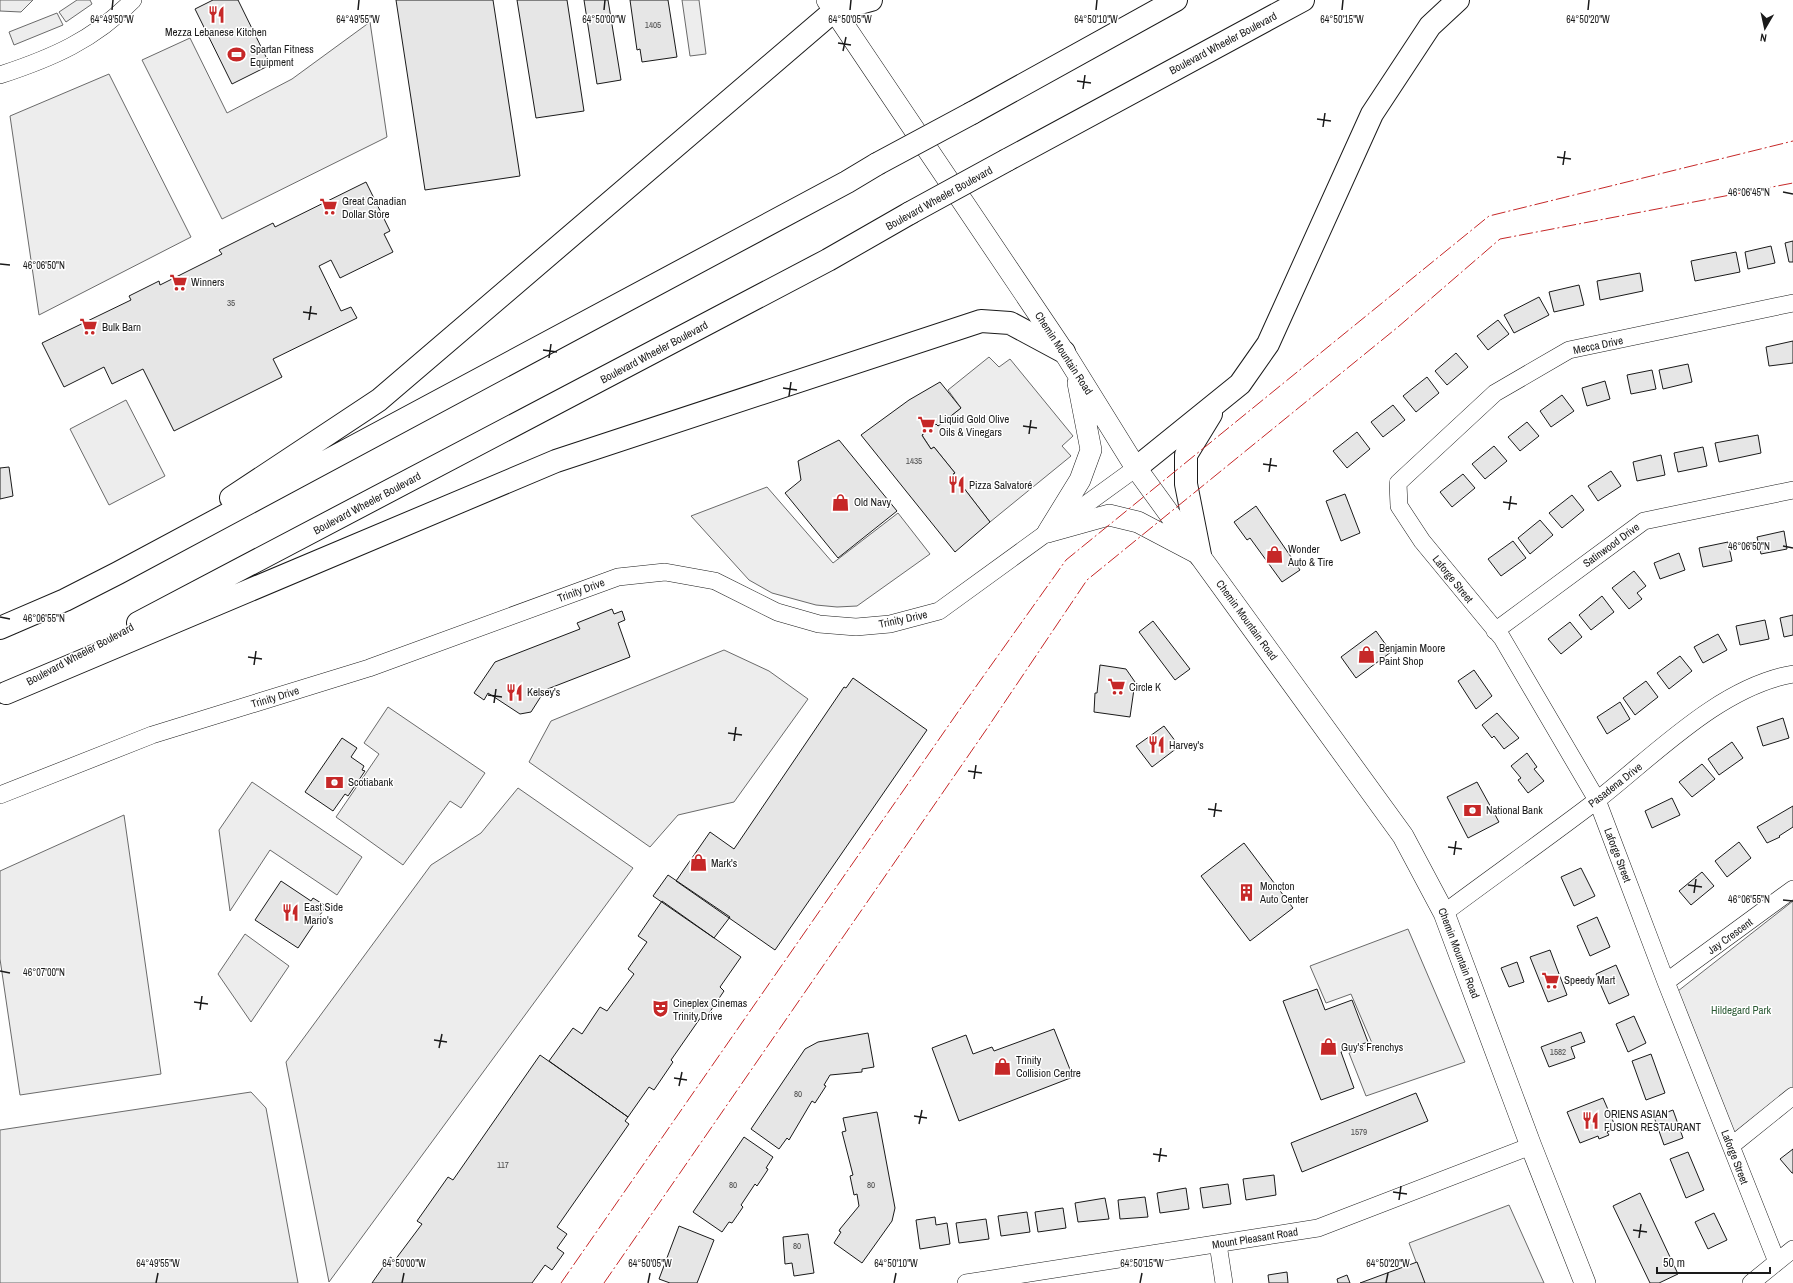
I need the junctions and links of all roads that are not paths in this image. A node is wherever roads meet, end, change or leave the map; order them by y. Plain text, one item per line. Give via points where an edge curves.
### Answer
1 (133, 0) edge
2 (872, 0) edge
3 (1176, 0) edge
4 (1303, 0) edge
5 (1458, 0) edge
6 (831, 5) edge
7 (0, 75) edge
8 (1793, 304) edge
9 (1070, 360) junction
10 (1218, 401) junction
11 (1136, 468) junction
12 (1398, 483) joint
13 (1793, 490) edge
14 (1048, 532) junction
15 (1200, 555) junction
16 (118, 573) junction
17 (0, 628) edge
18 (1494, 630) junction
19 (1793, 674) edge
20 (3, 694) edge
21 (0, 796) edge
22 (1597, 800) junction
23 (1793, 889) edge
24 (1444, 913) junction
25 (1666, 982) junction
26 (1793, 1096) edge
27 (1531, 1146) junction
28 (1731, 1146) junction
29 (1218, 1244) junction
30 (1793, 1249) edge
31 (1777, 1262) junction
32 (966, 1283) edge
33 (1224, 1283) edge
34 (1585, 1283) edge
35 (1751, 1283) edge

1 - 7 street via 75,46 37,63
2 - 6 highway
3 - 16 highway, bridge via 833,190
4 - 20 highway, Boulevard Wheeler Boulevard, bridge via 828,260
5 - 10 highway via 1430,26 1372,114 1268,344 1240,384
6 - 9 main road, Chemin Mountain Road
6 - 16 highway via 379,400
8 - 12 street, Mecca Drive via 1569,350 1495,393
9 - 11 main road, Chemin Mountain Road
9 - 14 main road via 1091,450 1080,480
9 - 20 highway via 1010,323 982,321 556,461
10 - 11 highway
10 - 15 highway via 1186,455 1186,484
11 - 14 street, Trinity Drive
11 - 15 main road, Chemin Mountain Road
12 - 18 street, Laforge Street via 1399,506 1422,541
13 - 18 street, Satinwood Drive via 1644,520
14 - 15 main road via 1109,515 1138,522
14 - 21 street, Trinity Drive via 939,611 890,624 856,627 819,624 777,612 715,582 665,572 618,577 369,668 152,735
15 - 24 main road, Chemin Mountain Road via 1403,836
16 - 17 highway via 65,600
18 - 22 street, Laforge Street via 1502,638
19 - 22 street, Pasadena Drive via 1774,677 1715,706
22 - 24 street, Pasadena Drive
22 - 25 street, Laforge Street
23 - 25 street, Jay Crescent
24 - 27 main road, Chemin Mountain Road
25 - 28 street, Laforge Street
26 - 28 street
27 - 29 street, Mount Pleasant Road via 1318,1228
27 - 34 main road, Chemin Mountain Road
28 - 31 street, Laforge Street
29 - 32 street, Mount Pleasant Road
29 - 33 street
30 - 31 street
31 - 35 street

